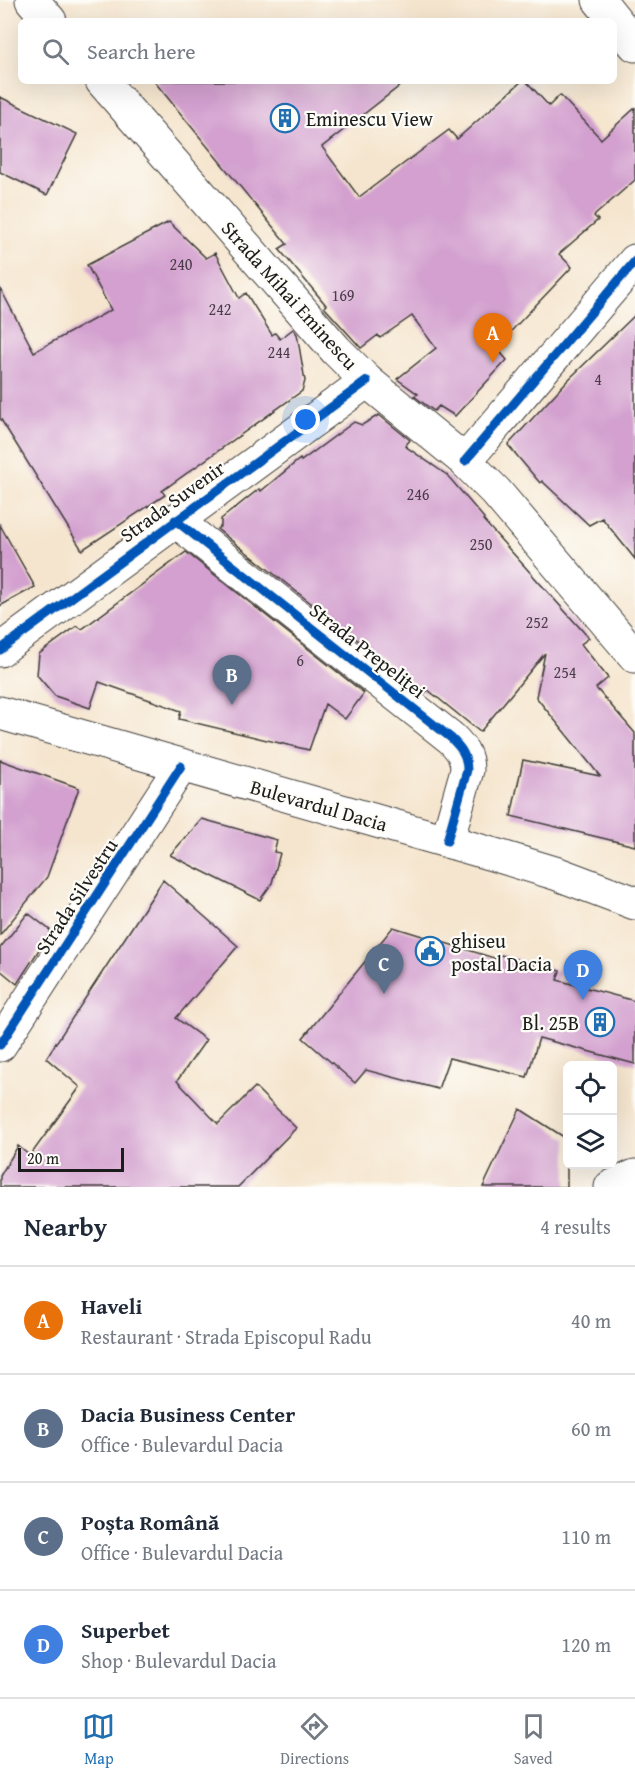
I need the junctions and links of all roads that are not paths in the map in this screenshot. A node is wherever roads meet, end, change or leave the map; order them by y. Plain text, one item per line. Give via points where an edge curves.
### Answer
1 (32, 0) edge
2 (599, 0) edge
3 (47, 18) edge
4 (613, 18) edge
5 (617, 22) edge
6 (635, 45) edge
7 (105, 84) edge
8 (635, 261) edge
9 (367, 381) junction
10 (465, 461) junction
11 (175, 520) junction
12 (0, 650) edge
13 (635, 656) edge
14 (0, 713) edge
15 (181, 766) junction
16 (447, 841) junction
17 (635, 903) edge
18 (4, 1029) edge
19 (635, 1176) edge
20 (611, 1187) edge

1 - 3 street
2 - 4 street
5 - 6 street
7 - 9 street, Strada Mihai Eminescu
8 - 10 street
9 - 10 street, Strada Mihai Eminescu
9 - 11 street, Strada Suvenir
10 - 13 street, Strada Mihai Eminescu via 519,518
11 - 12 street, Strada Suvenir
11 - 16 street, Strada Prepeliței via 461,748 467,770
14 - 15 street, Bulevardul Dacia
15 - 16 street, Bulevardul Dacia
15 - 18 street, Strada Silvestru
16 - 17 street, Bulevardul Dacia via 558,874
19 - 20 street

